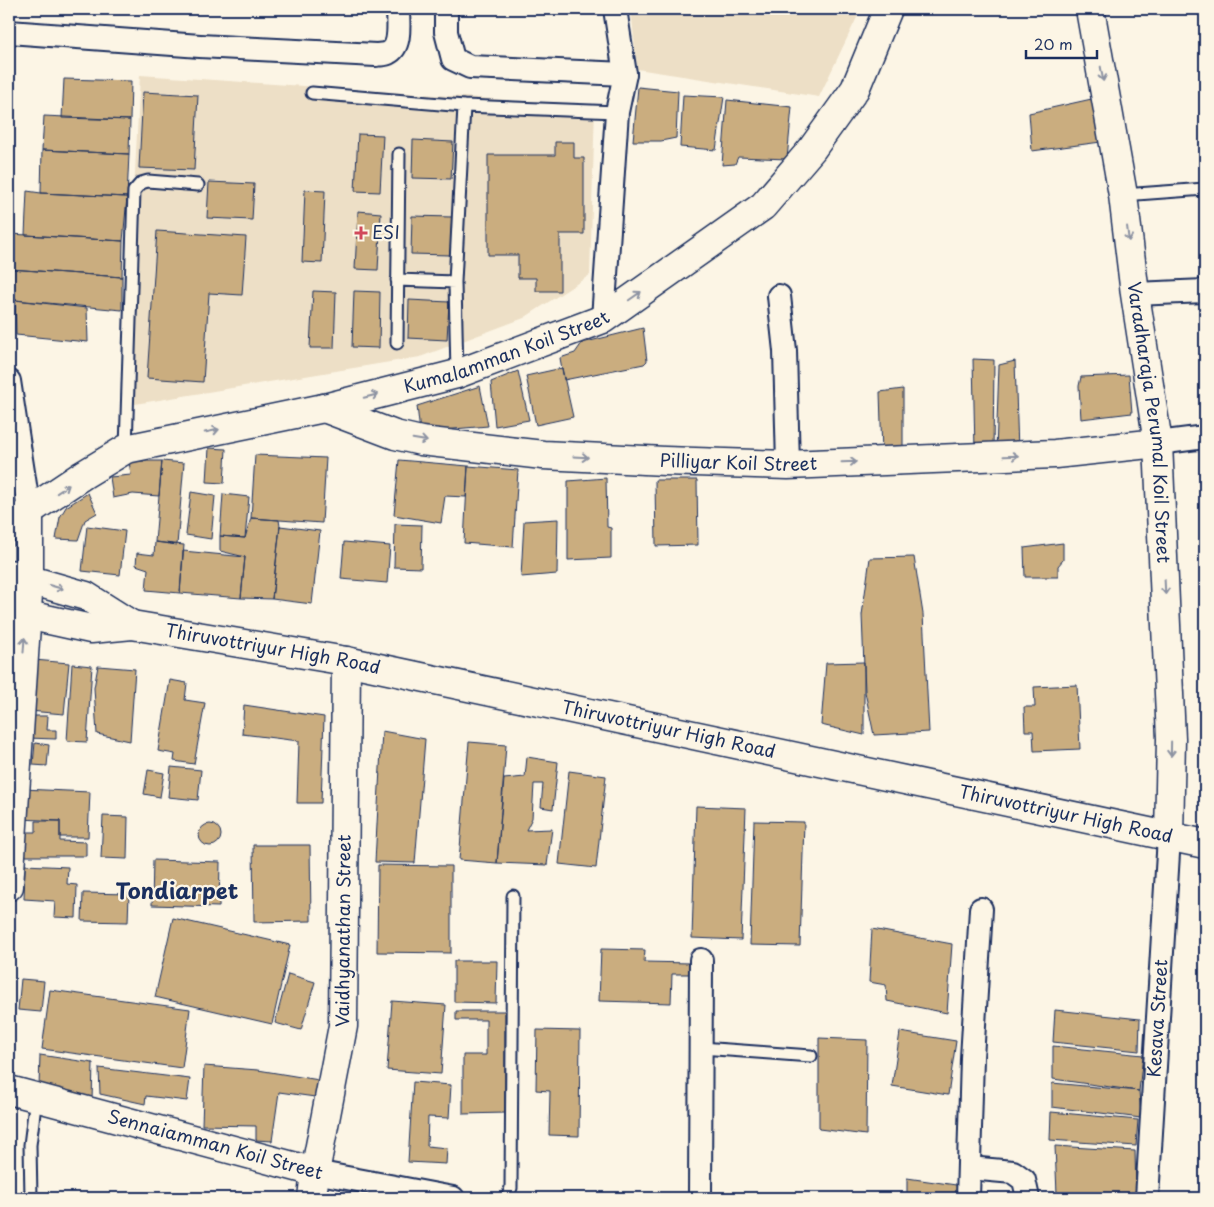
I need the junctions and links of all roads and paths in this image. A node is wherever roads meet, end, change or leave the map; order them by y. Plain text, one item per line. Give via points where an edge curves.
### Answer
1 (398, 9) edge
2 (446, 9) edge
3 (615, 9) edge
4 (888, 9) edge
5 (1090, 9) edge
6 (9, 32) edge
7 (625, 74) junction
8 (312, 93) dead end
9 (464, 106) junction
10 (617, 112) junction
11 (399, 154) dead end
12 (198, 185) dead end
13 (1205, 189) edge
14 (1123, 195) junction
15 (397, 280) junction
16 (455, 282) junction
17 (1205, 291) edge
18 (1135, 294) junction
19 (779, 296) dead end
20 (603, 319) junction
21 (397, 343) dead end
22 (457, 374) junction
23 (9, 381) edge
24 (324, 408) junction
25 (1205, 437) edge
26 (1158, 443) junction
27 (126, 450) junction
28 (788, 465) junction
29 (19, 519) edge
30 (19, 576) edge
31 (18, 613) edge
32 (132, 625) junction
33 (346, 661) junction
34 (1169, 837) junction
35 (1205, 844) edge
36 (9, 886) edge
37 (513, 896) dead end
38 (980, 909) dead end
39 (701, 960) dead end
40 (701, 1048) junction
41 (811, 1056) dead end
42 (9, 1090) edge
43 (36, 1097) junction
44 (969, 1168) junction
45 (313, 1185) edge
46 (31, 1198) edge
47 (453, 1198) edge
48 (507, 1198) edge
49 (700, 1198) edge
50 (968, 1198) edge
51 (1028, 1198) edge
52 (1147, 1198) edge

1 - 6 street via 395,48 388,54 376,55
2 - 7 street via 446,32 453,59 470,67
3 - 7 street
20 -> 4 main road, Kumalamman Koil Street via 763,206 812,148 855,89
5 -> 14 main road, Varadharaja Perumal Koil Street
7 - 10 street
8 - 9 lane
9 - 10 lane
9 - 16 lane
10 - 20 street
11 - 15 lane
12 - 27 lane via 148,181 134,191
13 - 14 lane
14 -> 18 main road, Varadharaja Perumal Koil Street
15 - 16 lane
15 - 21 lane
16 - 22 lane
17 - 18 street
18 - 26 main road, Varadharaja Perumal Koil Street
19 - 28 street via 785,351
20 - 22 main road, Kumalamman Koil Street
24 -> 22 main road, Kumalamman Koil Street
23 - 29 street
27 -> 24 main road, Kumalamman Koil Street
24 -> 28 main road, Pilliyar Koil Street via 395,435 421,441 543,455
25 - 26 street
28 -> 26 main road, Pilliyar Koil Street via 1055,454
26 -> 34 main road, Varadharaja Perumal Koil Street via 1172,739
29 -> 27 main road, Kumalamman Koil Street
29 - 30 main road
30 - 31 main road
30 -> 32 main road, Thiruvottriyur High Road via 86,596
31 - 32 main road, Thiruvottriyur High Road via 91,629
36 -> 31 main road
32 - 33 main road, Thiruvottriyur High Road
33 - 34 main road, Thiruvottriyur High Road
33 - 45 main road, Vaidhyanathan Street via 343,1026
34 - 35 main road, Thiruvottriyur High Road
34 - 52 street, Kesava Street
37 - 48 lane via 511,1188
38 - 44 street
39 - 40 street
40 - 41 lane
40 - 49 street
42 - 43 main road, Sennaiamman Koil Street
43 - 45 main road, Sennaiamman Koil Street
43 - 46 lane via 30,1145
44 - 50 street
44 - 51 street via 1013,1172 1024,1180
45 - 47 street, Sennaiamman Koil Street

